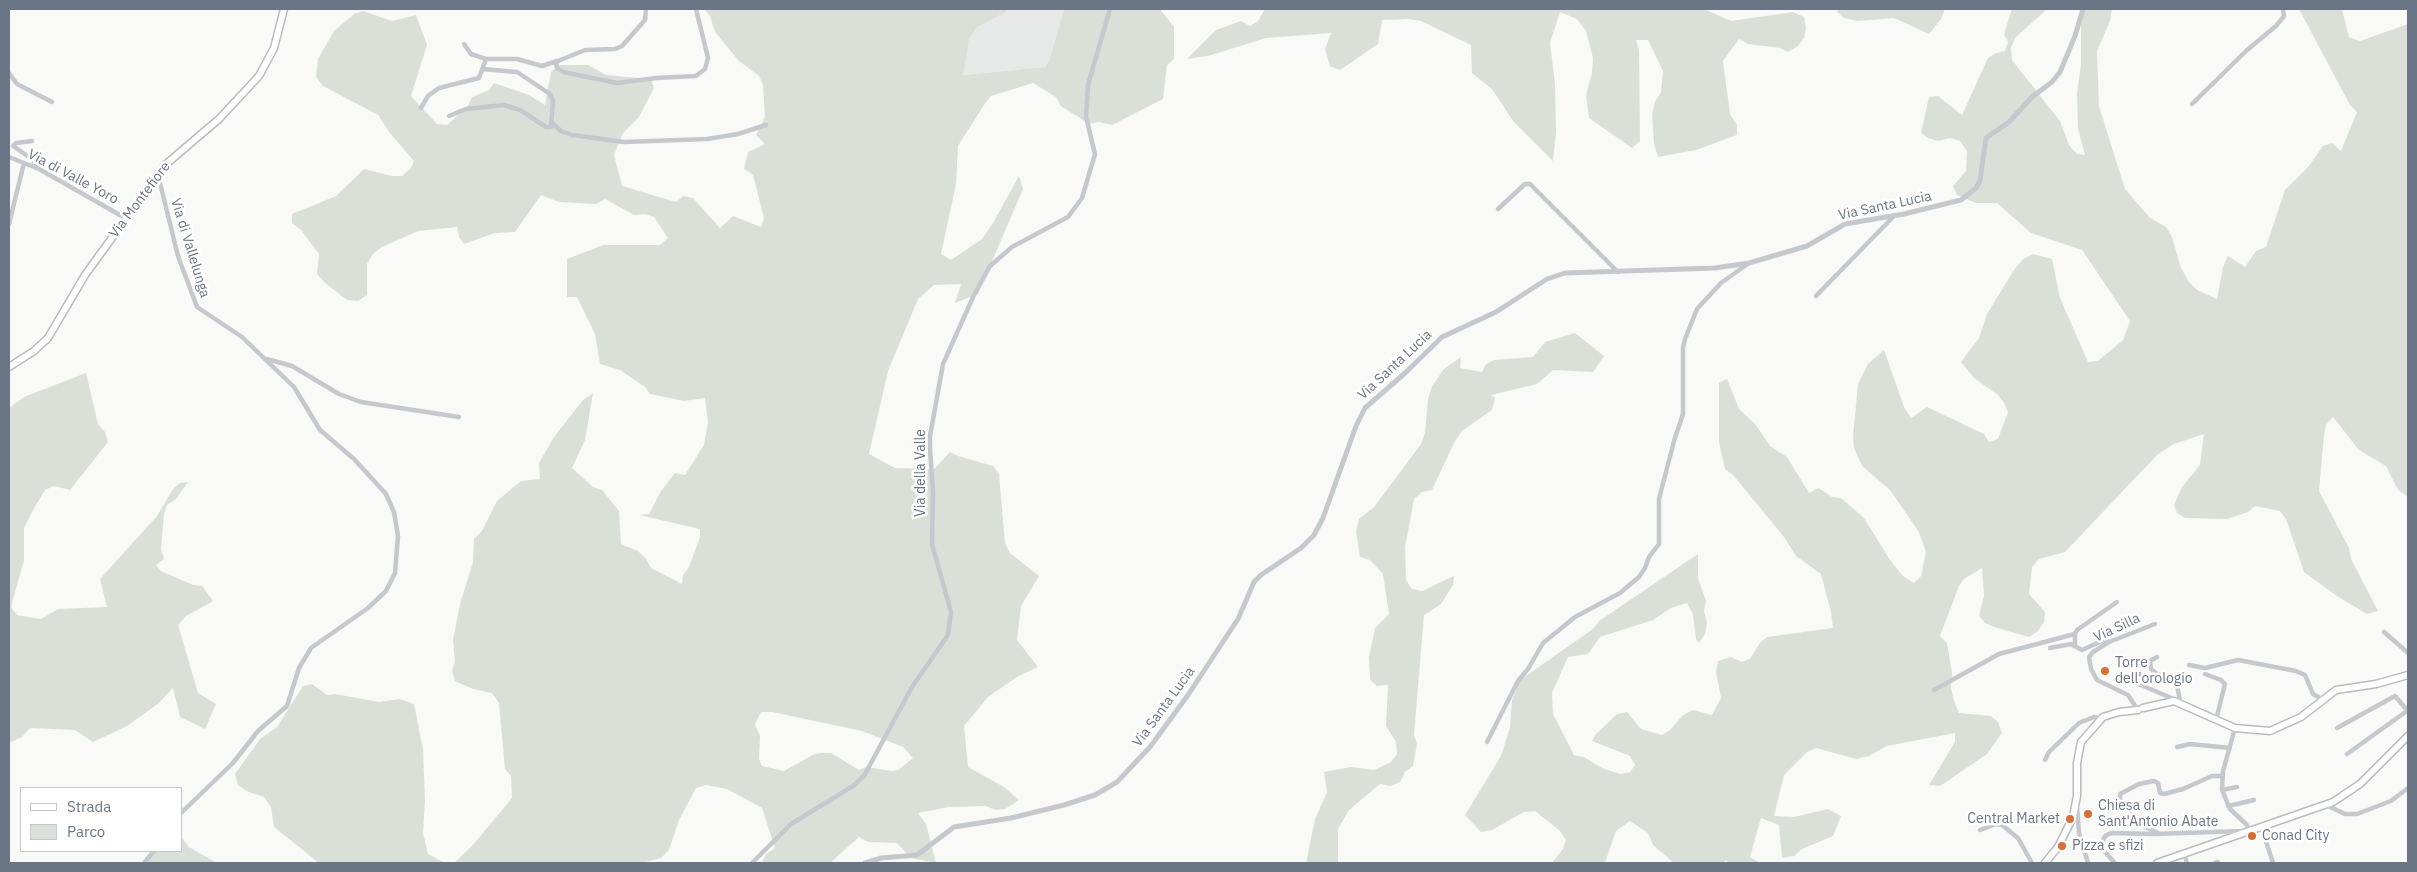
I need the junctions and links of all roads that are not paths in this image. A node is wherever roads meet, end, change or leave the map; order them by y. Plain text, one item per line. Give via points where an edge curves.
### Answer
1 (284, 9) edge
2 (646, 9) edge
3 (696, 9) edge
4 (1110, 9) edge
5 (2082, 9) edge
6 (2283, 9) edge
7 (464, 44) dead end
8 (487, 59) junction
9 (563, 59) junction
10 (482, 69) junction
11 (9, 73) edge
12 (52, 102) dead end
13 (2192, 104) dead end
14 (421, 108) dead end
15 (449, 116) dead end
16 (552, 123) junction
17 (766, 125) dead end
18 (32, 141) dead end
19 (9, 157) edge
20 (24, 163) junction
21 (39, 169) junction
22 (158, 175) junction
23 (1498, 209) dead end
24 (1894, 216) junction
25 (127, 219) junction
26 (9, 224) edge
27 (1749, 264) junction
28 (1618, 272) junction
29 (1816, 296) dead end
30 (267, 359) junction
31 (9, 367) edge
32 (459, 417) dead end
33 (2117, 602) dead end
34 (2155, 624) dead end
35 (2384, 632) dead end
36 (2075, 634) junction
37 (2109, 642) junction
38 (2076, 645) junction
39 (2050, 648) dead end
40 (2408, 654) edge
41 (2157, 657) dead end
42 (2188, 665) dead end
43 (2205, 674) dead end
44 (2408, 675) edge
45 (2134, 682) dead end
46 (1934, 690) dead end
47 (2322, 699) junction
48 (2180, 702) junction
49 (2139, 710) junction
50 (2407, 711) edge
51 (2101, 718) junction
52 (2216, 720) junction
53 (2235, 728) junction
54 (2337, 728) dead end
55 (2408, 736) edge
56 (1487, 742) dead end
57 (2177, 747) dead end
58 (2230, 748) junction
59 (2347, 754) dead end
60 (2045, 760) dead end
61 (2222, 776) junction
62 (2237, 787) dead end
63 (2408, 788) edge
64 (2222, 790) junction
65 (2254, 800) dead end
66 (2076, 804) junction
67 (2326, 805) junction
68 (2228, 806) junction
69 (182, 812) edge
70 (2261, 826) junction
71 (2068, 828) junction
72 (1980, 830) dead end
73 (2079, 830) junction
74 (2248, 830) junction
75 (2160, 834) junction
76 (153, 852) edge
77 (2184, 854) junction
78 (2088, 862) edge
79 (2164, 862) edge
80 (144, 863) edge
81 (752, 863) edge
82 (865, 863) edge
83 (2032, 863) edge
84 (2045, 863) edge
85 (2093, 863) edge
86 (2114, 863) edge
87 (2156, 863) edge
88 (2187, 863) edge
89 (2273, 863) edge

1 - 22 main road, Via Montefiore via 274,48 259,76 219,119 176,155
2 - 9 street via 644,21 620,47 590,48
3 - 9 street via 708,58 705,69 696,76 613,83 560,71 556,64
4 - 81 street, Via della Valle via 1088,85 1086,117 1095,154 1083,195 1068,217 1012,247 990,266 943,364 930,449 932,544 951,612 948,635 909,692 866,774 853,786 791,824
5 - 24 street, Via Santa Lucia via 2075,36 2058,75 2009,122 1986,138 1983,170 1976,188 1956,202
6 - 13 street via 2284,16 2276,26
7 - 8 street via 474,55
8 - 9 street via 514,58 542,66
8 - 10 street
10 - 14 street via 479,78 473,81 434,91
10 - 16 street via 517,72 549,93 553,99
11 - 12 street via 17,84
15 - 16 street via 466,109 501,105 520,110 548,128
16 - 17 street via 572,135 624,142 707,139
18 - 21 street via 14,146 32,159
19 - 20 street, Via di Valle Yoro
20 - 21 street, Via di Valle Yoro
20 - 26 street
21 - 25 street, Via di Valle Yoro
22 - 25 main road, Via Montefiore
22 - 30 street, Via di Vallelunga via 178,256 196,307 239,334
23 - 28 street via 1530,184
24 - 27 street, Via Santa Lucia via 1845,224 1803,247
24 - 29 street
25 - 31 main road, Via Montefiore via 85,275 48,338
27 - 28 street, Via Santa Lucia
27 - 56 street via 1721,283 1697,309 1685,339 1683,414 1659,499 1658,544 1646,568 1620,594 1576,617 1543,643 1518,682
28 - 82 street, Via Santa Lucia via 1571,272 1547,280 1496,312 1442,337 1371,401 1358,422 1314,535 1256,580 1238,620 1188,695 1148,750 1113,785 1096,795 1056,807 957,826 917,855 881,858
30 - 32 street via 288,364 355,400
30 - 69 street, Via di Vallelunga via 298,391 320,430 352,458 388,497 397,530 395,573 374,604 311,648 298,668 287,706 258,731 235,761
33 - 36 street
34 - 37 street, Via Silla
35 - 40 street
36 - 38 street
36 - 46 street via 1999,654
37 - 38 street via 2103,640 2082,650
37 - 49 street, Via Silla via 2090,655 2091,669 2096,679 2123,692
38 - 39 street
41 - 48 street via 2150,661 2151,669 2176,679
42 - 47 street via 2205,668 2238,660 2296,670 2306,676 2313,694
43 - 52 street via 2225,684
44 - 47 main road via 2336,690
45 - 48 street
47 - 53 main road via 2308,712 2277,729
48 - 49 main road
48 - 52 main road
49 - 51 main road
50 - 54 street via 2395,696
50 - 59 street
51 - 60 street via 2094,716 2078,724
51 - 66 main road via 2082,742
52 - 53 main road
53 - 58 street
55 - 67 main road via 2359,785
57 - 58 street via 2192,744
58 - 61 street
61 - 64 street
61 - 75 street via 2212,776 2164,794 2160,793 2158,783 2154,781 2139,784 2120,794 2120,799 2139,824
62 - 64 street
63 - 67 street via 2391,801 2357,814 2345,814
64 - 68 street
65 - 68 street
66 - 71 main road
66 - 73 street
67 - 70 main road
68 - 74 street
70 - 74 main road
70 - 89 street
71 - 73 street
71 - 84 main road via 2055,853
72 - 83 street via 1997,824 2008,829 2018,838
73 - 78 street
74 - 75 street
74 - 77 main road
75 - 86 street via 2106,834 2102,840 2103,848
76 - 80 street
77 - 79 main road
77 - 88 street
78 - 85 street
79 - 87 main road

